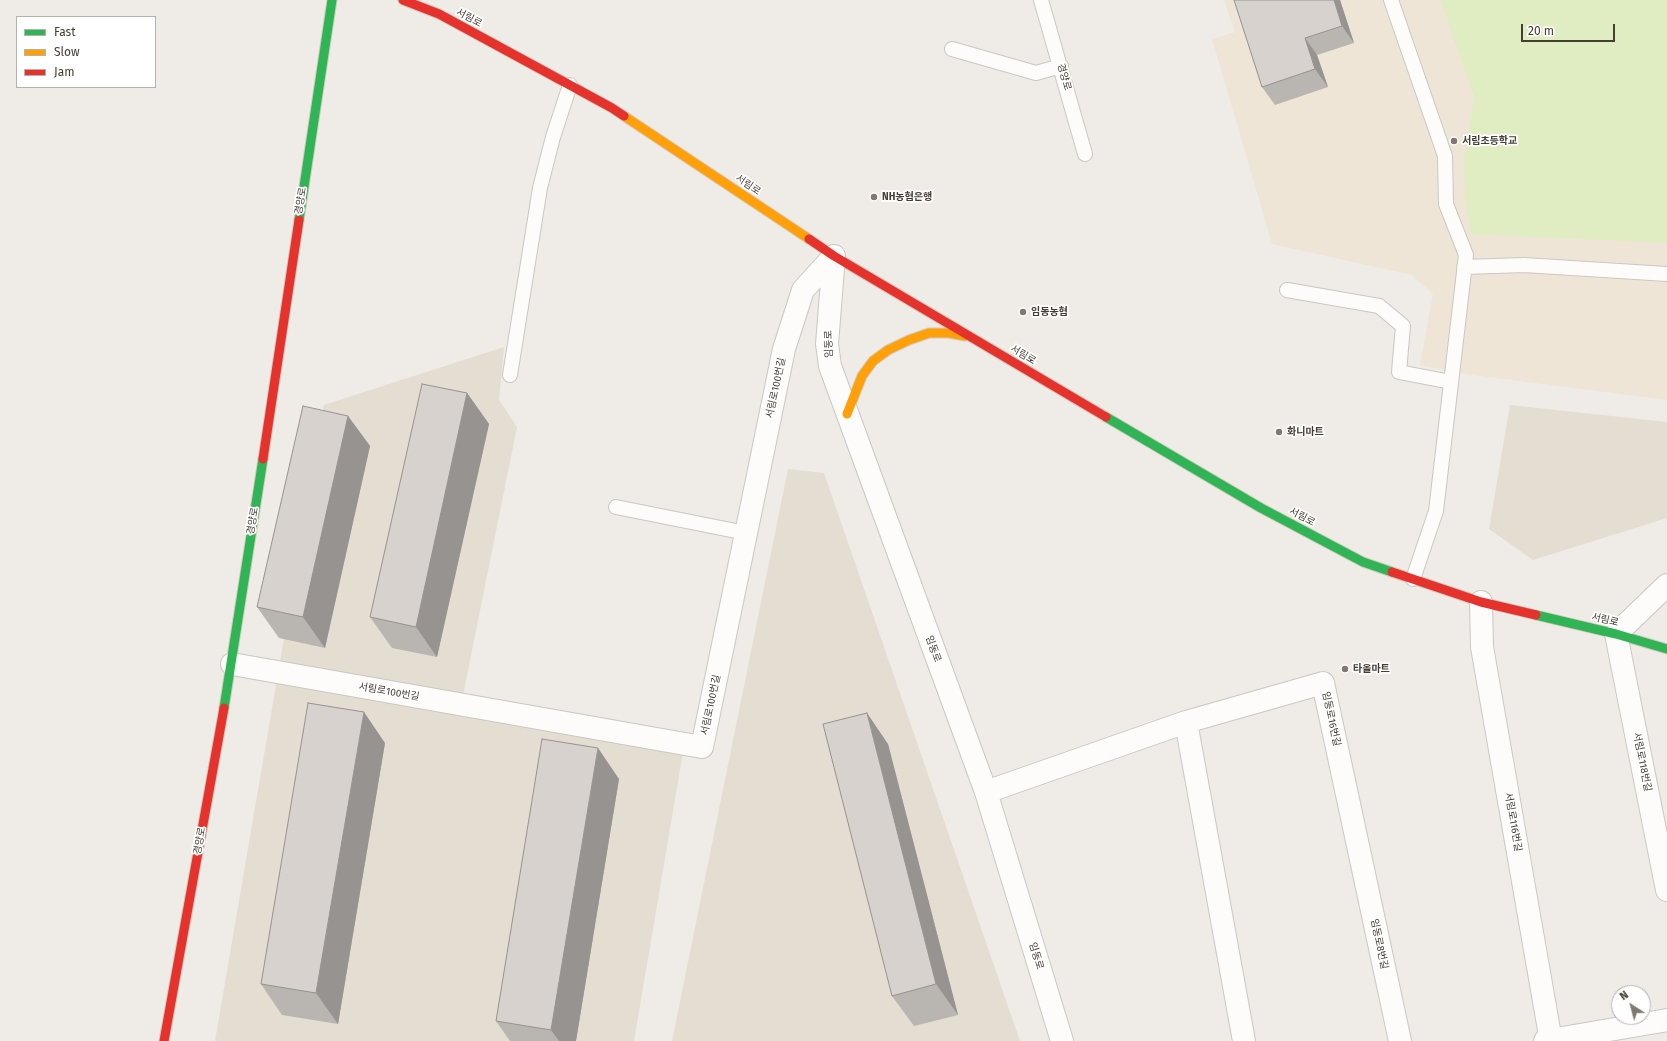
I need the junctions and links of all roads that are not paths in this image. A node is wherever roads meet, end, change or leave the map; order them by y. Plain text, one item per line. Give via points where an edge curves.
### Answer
1 (332, 0) edge
2 (403, 0) edge
3 (1042, 0) edge
4 (1391, 0) edge
5 (952, 49) dead end
6 (1061, 66) junction
7 (570, 85) junction
8 (1085, 154) dead end
9 (834, 256) junction
10 (1464, 267) junction
11 (1667, 274) edge
12 (1287, 290) dead end
13 (972, 337) junction
14 (510, 375) dead end
15 (1451, 382) junction
16 (847, 414) junction
17 (616, 507) dead end
18 (746, 533) junction
19 (1413, 579) junction
20 (1667, 585) edge
21 (1481, 602) junction
22 (1616, 634) junction
23 (1667, 649) edge
24 (232, 664) junction
25 (1186, 722) junction
26 (986, 792) junction
27 (1359, 847) joint
28 (1667, 890) edge
29 (1667, 1020) edge
30 (164, 1041) edge
31 (1062, 1041) edge
32 (1244, 1041) edge
33 (1400, 1041) edge
34 (1549, 1041) edge

1 - 24 street, 경양로
2 - 7 street, 서림로 via 439,14
3 - 6 lane, 경양로
4 - 10 lane via 1445,156 1446,204 1466,255
5 - 6 lane via 1036,73
6 - 8 lane, 경양로
7 - 9 street, 서림로 via 612,108
7 - 14 lane via 540,188
9 - 13 street, 서림로
9 - 16 street, 임동로 via 827,344 830,366
9 - 18 street, 서림로100번길 via 803,290 784,349
10 - 11 lane via 1524,265
10 - 15 lane
12 - 15 lane via 1379,306 1403,326 1399,372
13 - 16 street via 949,333 929,334 888,350 873,361 862,376
13 - 19 street, 서림로 via 1261,508 1363,562
15 - 19 lane via 1436,511
16 - 26 street, 임동로
17 - 18 lane
18 - 24 street, 서림로100번길 via 702,747
19 - 21 street, 서림로
20 - 22 street
21 - 22 street, 서림로
21 - 34 street, 서림로116번길 via 1482,647
22 - 23 street, 서림로
22 - 28 street, 서림로118번길
24 - 30 street, 경양로
25 - 26 street, 임동로16번길
25 - 27 street, 임동로16번길 via 1323,683
25 - 32 street
26 - 31 street, 임동로
27 - 33 street, 임동로8번길
29 - 34 street

